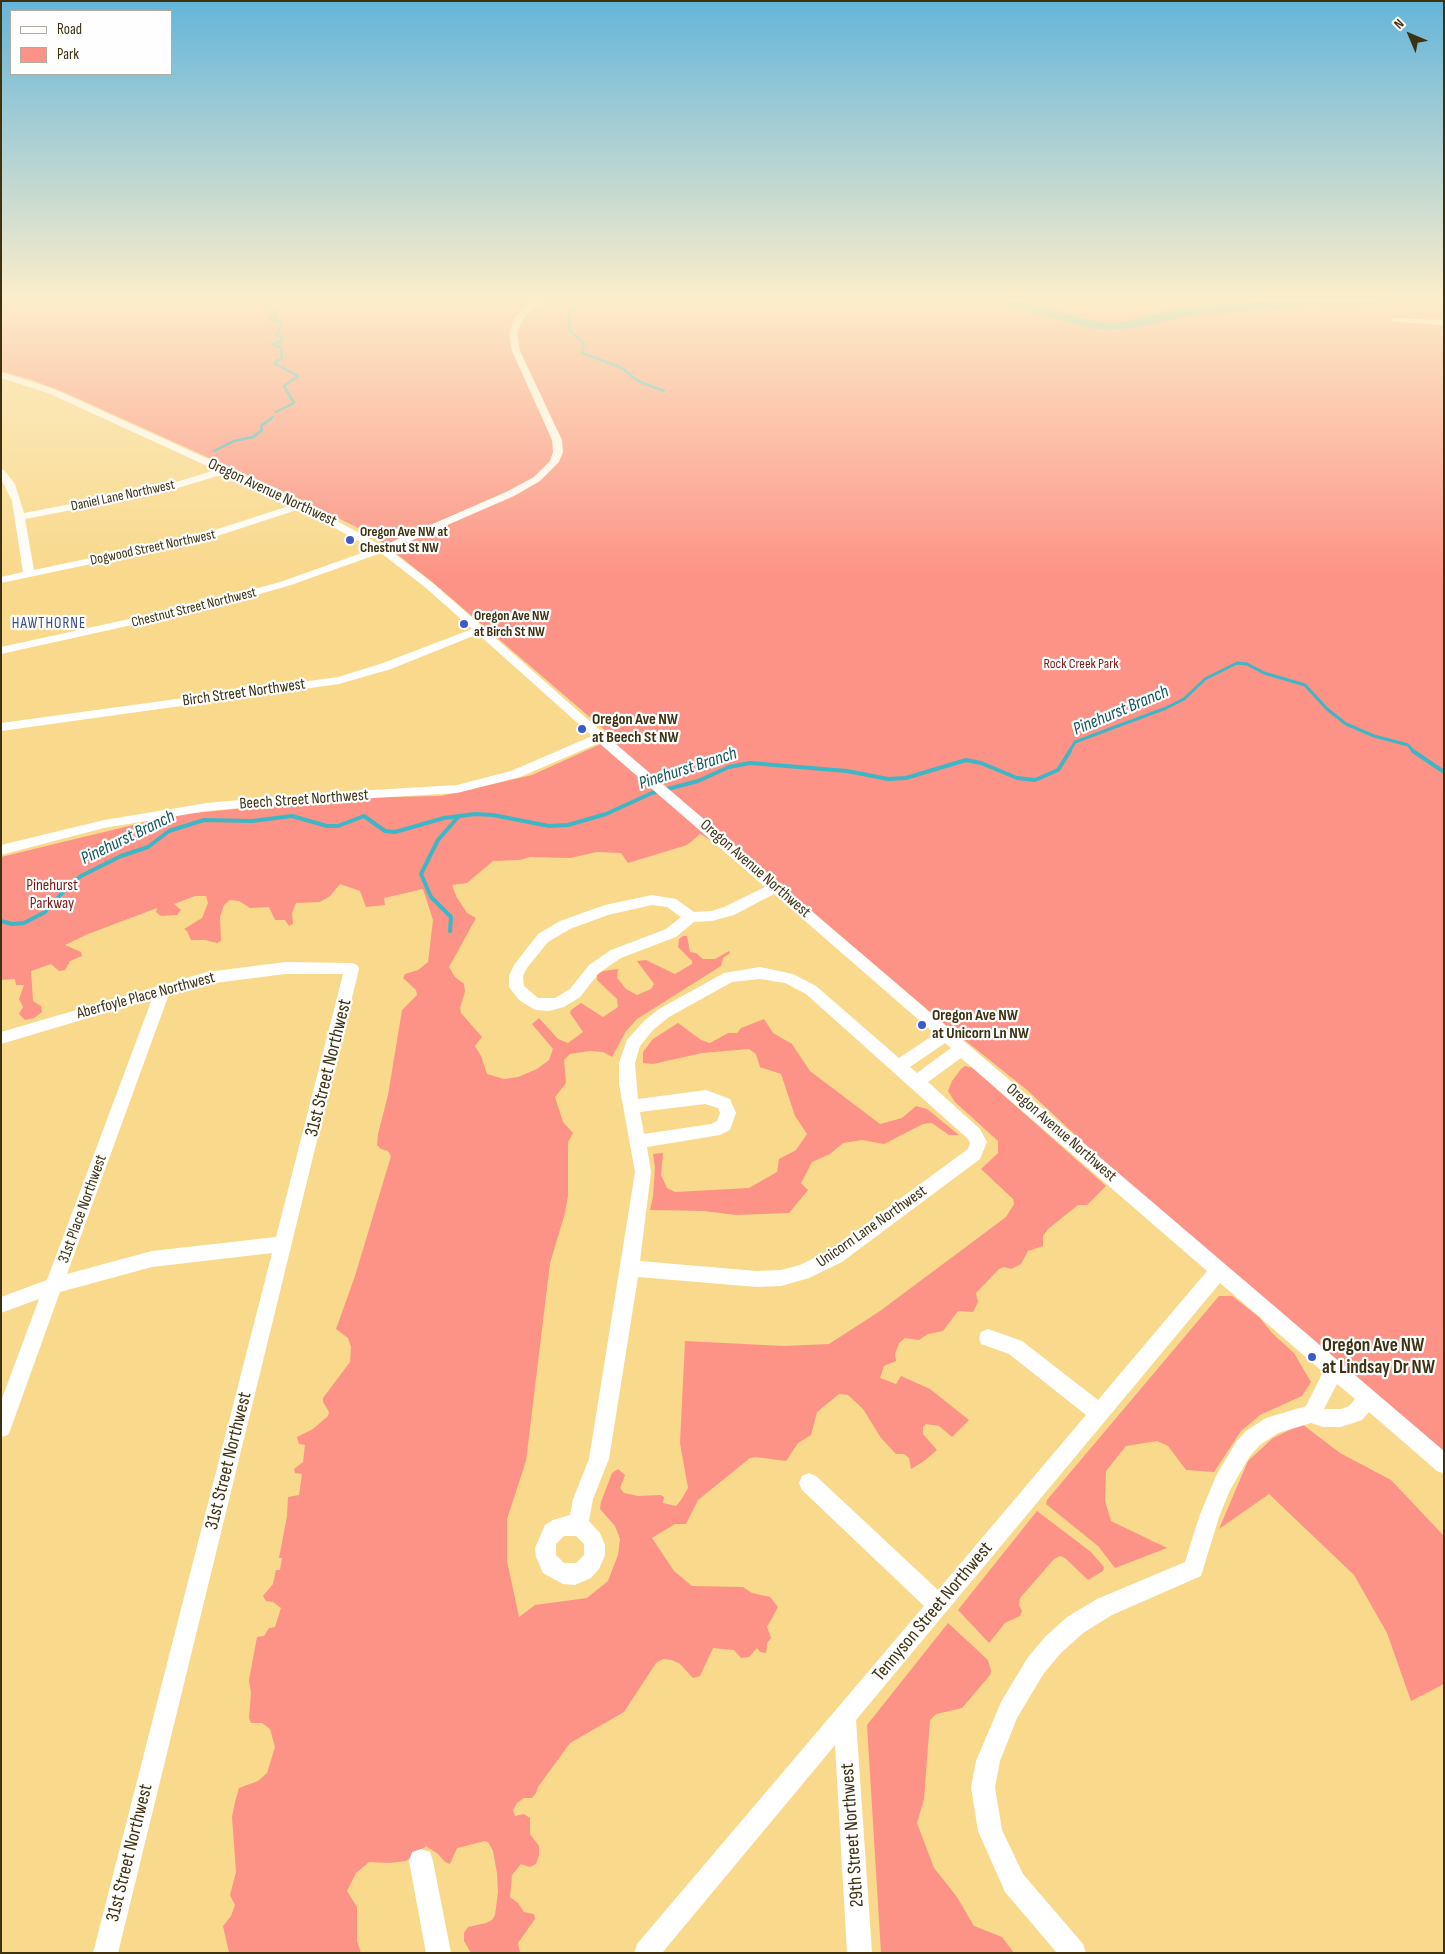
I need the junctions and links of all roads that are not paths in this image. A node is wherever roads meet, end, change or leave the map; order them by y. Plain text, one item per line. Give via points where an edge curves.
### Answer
1 (54, 392) edge
2 (536, 392) edge
3 (225, 470) junction
4 (1, 472) edge
5 (301, 505) junction
6 (20, 517) junction
7 (382, 550) junction
8 (29, 574) junction
9 (1, 580) edge
10 (479, 630) junction
11 (1, 651) edge
12 (1, 727) edge
13 (601, 737) junction
14 (1, 850) edge
15 (776, 887) junction
16 (691, 917) junction
17 (352, 968) joint
18 (163, 989) junction
19 (947, 1034) junction
20 (1, 1038) edge
21 (963, 1048) junction
22 (899, 1066) junction
23 (917, 1082) junction
24 (631, 1107) junction
25 (638, 1142) junction
26 (284, 1244) junction
27 (630, 1268) junction
28 (1219, 1271) junction
29 (55, 1285) junction
30 (1, 1305) edge
31 (988, 1338) dead end
32 (1334, 1370) junction
33 (1368, 1399) junction
34 (1099, 1413) junction
35 (1312, 1413) junction
36 (1, 1428) edge
37 (1444, 1464) edge
38 (809, 1483) dead end
39 (578, 1525) dead end
40 (938, 1605) junction
41 (845, 1717) junction
42 (421, 1861) dead end
43 (105, 1953) edge
44 (439, 1953) edge
45 (646, 1953) edge
46 (860, 1953) edge
47 (1074, 1953) edge

1 - 3 street, Oregon Avenue Northwest
2 - 7 street, Chestnut Street Northwest via 557,438 558,452 542,475 520,489
3 - 5 street, Oregon Avenue Northwest
3 - 6 street, Daniel Lane Northwest via 161,490
4 - 6 street via 15,495
5 - 7 street, Oregon Avenue Northwest
5 - 8 street, Dogwood Street Northwest via 201,538
6 - 8 street
7 - 10 street, Oregon Avenue Northwest
7 - 11 street, Chestnut Street Northwest via 222,602
8 - 9 street, Dogwood Street Northwest
10 - 12 street, Birch Street Northwest via 387,666 339,680
10 - 13 street, Oregon Avenue Northwest
13 - 14 street, Beech Street Northwest via 515,774 457,789 208,807 104,824
13 - 15 street, Oregon Avenue Northwest
15 - 16 street via 730,911
15 - 19 street, Oregon Avenue Northwest
16 - 16 street via 671,933 610,957 594,969 575,993 559,1003 535,1004 517,987 516,976 521,965 543,938 565,925 605,910 652,900 671,903
17 - 18 street, Aberfoyle Place Northwest via 253,971
17 - 26 street, 31st Street Northwest
18 - 20 street, Aberfoyle Place Northwest
18 - 29 street, 31st Place Northwest
19 - 21 street, Oregon Avenue Northwest
19 - 22 street
21 - 23 street
21 - 28 street, Oregon Avenue Northwest
22 - 23 street, Unicorn Lane Northwest
22 - 24 street, Unicorn Lane Northwest via 802,984 774,974 740,974 718,982 664,1013 643,1031 632,1047 627,1063
23 - 27 street, Unicorn Lane Northwest via 974,1134 979,1142 977,1151 836,1256 803,1272 775,1278
24 - 25 street, Unicorn Lane Northwest
24 - 25 street via 706,1097 724,1104 728,1113 724,1126 714,1130
25 - 27 street, Unicorn Lane Northwest via 642,1184
26 - 29 street via 152,1259
26 - 43 street, 31st Street Northwest
27 - 39 street, Unicorn Lane Northwest via 598,1458 583,1499
28 - 32 street, Oregon Avenue Northwest
28 - 34 street, Tennyson Street Northwest
29 - 30 street
29 - 36 street, 31st Place Northwest
31 - 34 street via 1015,1347
32 - 33 street, Oregon Avenue Northwest
32 - 35 street
33 - 35 street via 1355,1413 1341,1418 1323,1418
33 - 37 street, Oregon Avenue Northwest
34 - 40 street, Tennyson Street Northwest
35 - 47 street via 1262,1431 1243,1449 1216,1500 1194,1569 1105,1606 1075,1625 1036,1665 1009,1710 988,1761 983,1787 990,1831 1014,1883
38 - 40 street
40 - 41 street, Tennyson Street Northwest
41 - 45 street, Tennyson Street Northwest
41 - 46 street, 29th Street Northwest
42 - 44 street

